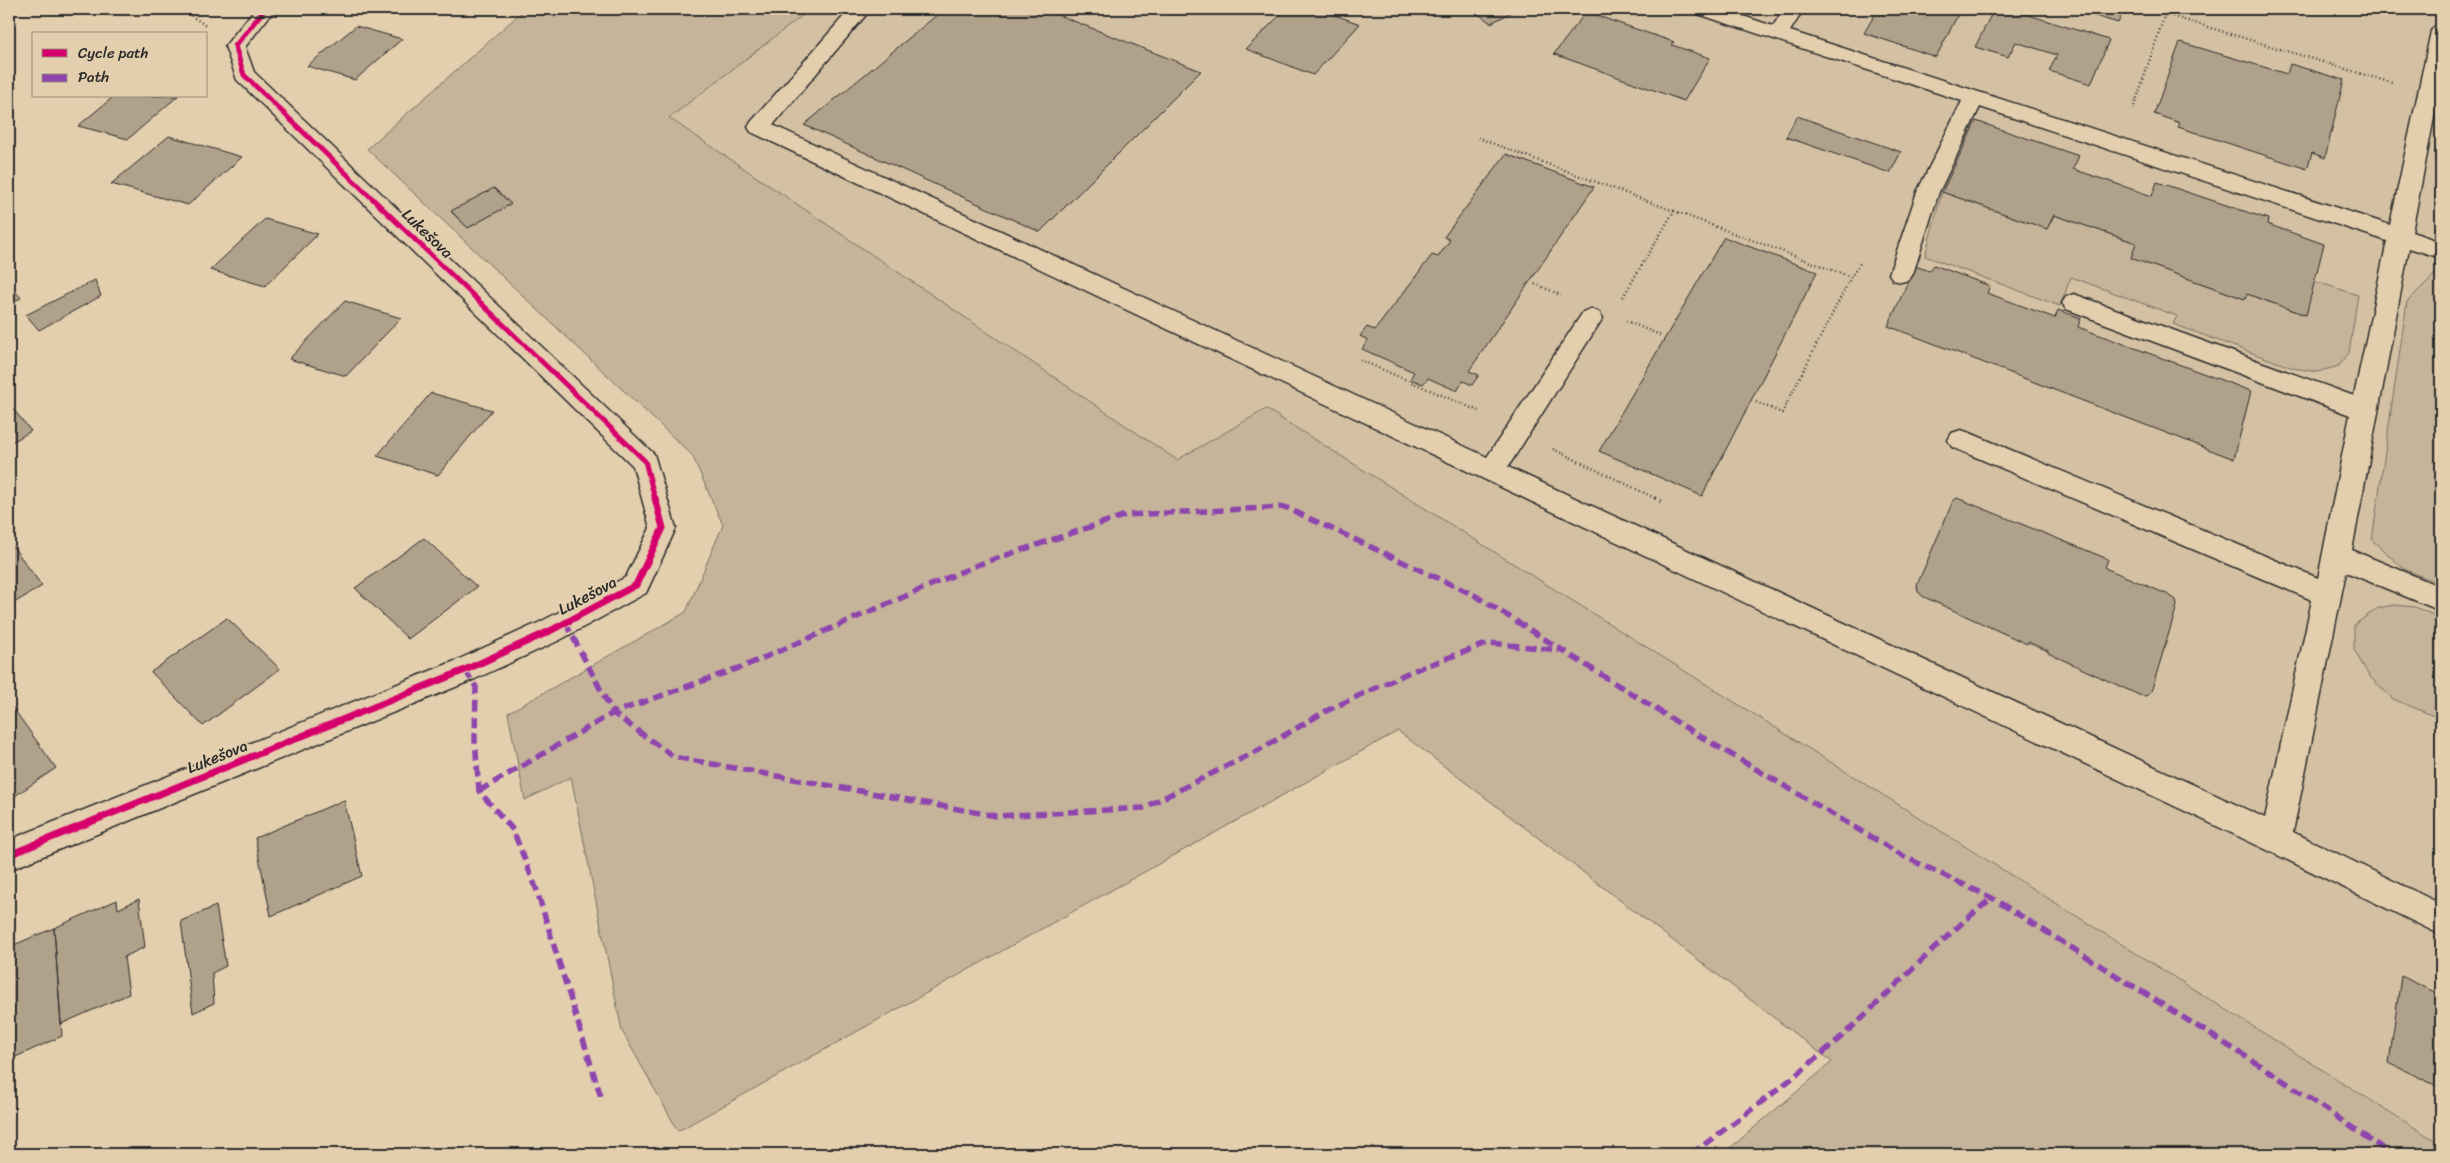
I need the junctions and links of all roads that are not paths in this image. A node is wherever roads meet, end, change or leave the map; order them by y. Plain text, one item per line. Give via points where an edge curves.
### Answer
1 (265, 9) edge
2 (862, 9) edge
3 (1702, 9) edge
4 (1794, 9) edge
5 (2441, 32) edge
6 (1778, 34) junction
7 (2435, 96) edge
8 (1974, 98) junction
9 (2400, 236) junction
10 (2441, 250) edge
11 (1901, 274) dead end
12 (2074, 303) dead end
13 (1591, 318) dead end
14 (2364, 410) junction
15 (1961, 440) dead end
16 (1491, 472) junction
17 (2337, 556) junction
18 (2327, 594) junction
19 (2441, 599) edge
20 (2276, 839) junction
21 (9, 855) edge
22 (2441, 920) edge

1 - 21 street, Lukešova via 235,46 244,75 645,461 663,528 636,585 550,630 465,670
2 - 16 street via 760,127
3 - 6 street
4 - 6 street
5 - 7 street
6 - 8 street
7 - 9 street
8 - 9 street
8 - 11 street via 1928,192
9 - 10 street
9 - 14 street
12 - 14 street
13 - 16 street
14 - 17 street
15 - 18 street
16 - 20 street
17 - 18 street
17 - 19 street
18 - 20 street
20 - 22 street

